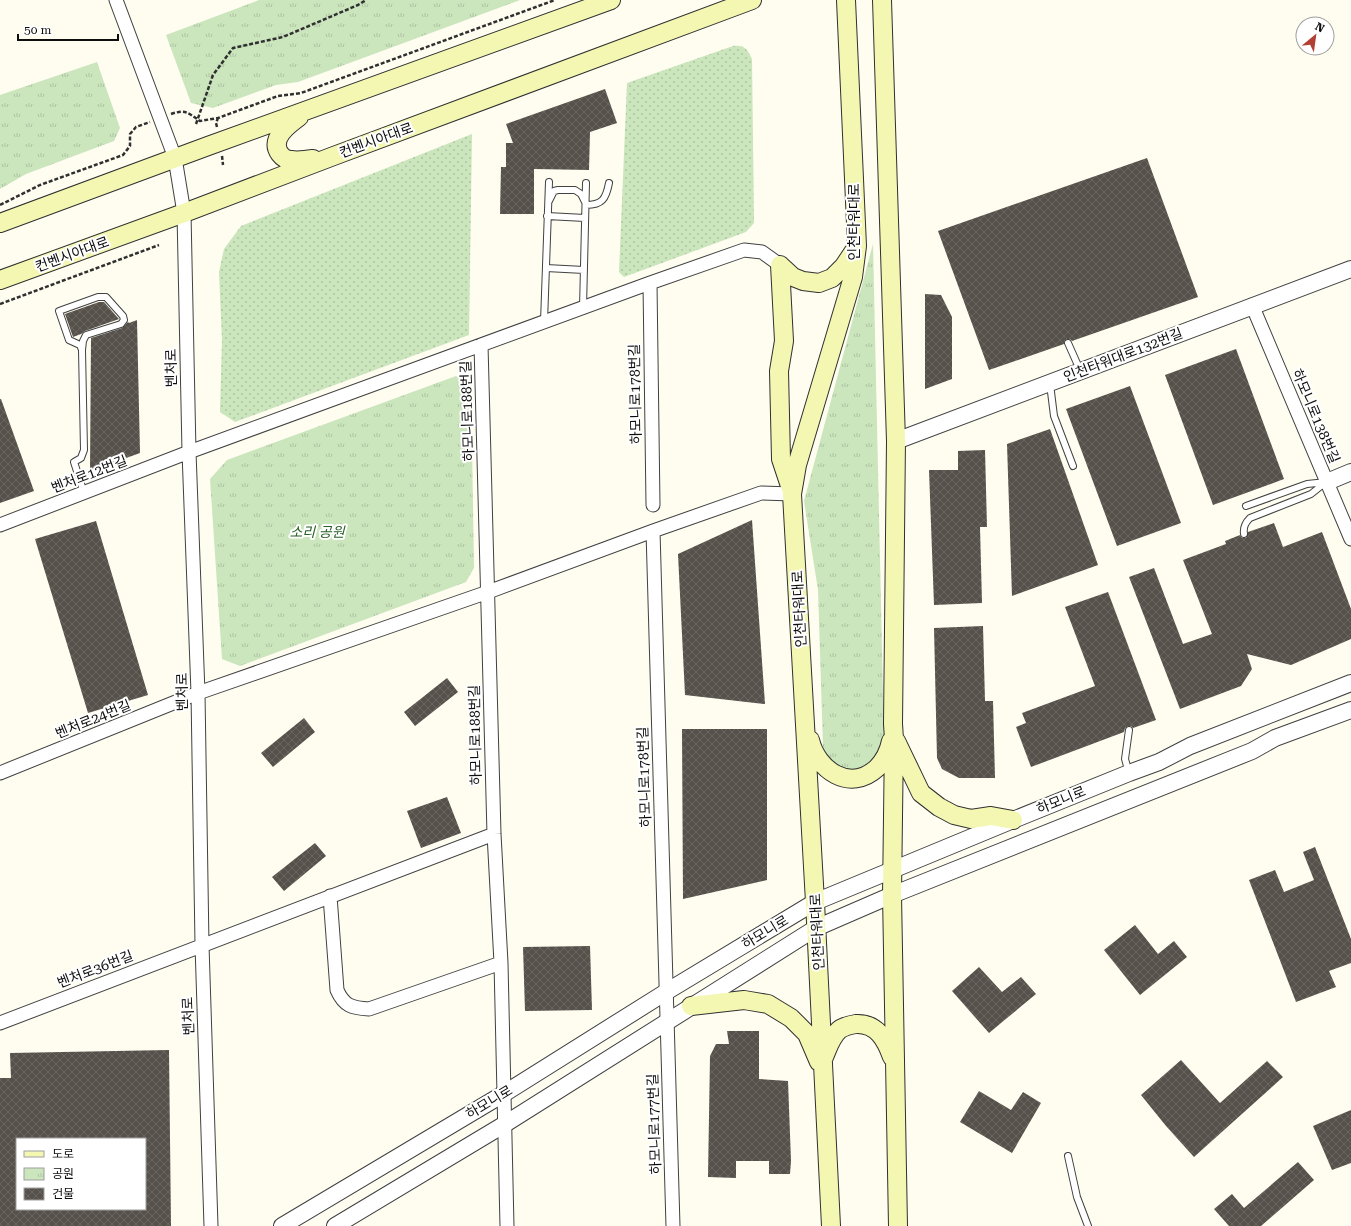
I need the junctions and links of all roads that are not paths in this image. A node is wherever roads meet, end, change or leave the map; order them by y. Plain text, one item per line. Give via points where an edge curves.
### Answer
1 (116, 0) edge
2 (611, 0) edge
3 (752, 0) edge
4 (846, 0) edge
5 (882, 0) edge
6 (593, 3) edge
7 (311, 109) junction
8 (331, 157) junction
9 (175, 158) junction
10 (549, 182) dead end
11 (586, 183) dead end
12 (609, 183) dead end
13 (548, 208) junction
14 (585, 208) junction
15 (184, 213) junction
16 (547, 216) junction
17 (585, 218) junction
18 (0, 223) edge
19 (857, 246) junction
20 (780, 265) junction
21 (546, 268) junction
22 (1351, 269) edge
23 (584, 270) junction
24 (0, 280) edge
25 (803, 280) junction
26 (650, 283) junction
27 (782, 299) junction
28 (1252, 305) junction
29 (583, 308) junction
30 (544, 322) junction
31 (1068, 343) dead end
32 (481, 345) junction
33 (82, 350) junction
34 (1080, 372) junction
35 (1050, 383) junction
36 (896, 441) junction
37 (189, 452) junction
38 (1073, 466) dead end
39 (1351, 472) edge
40 (1327, 482) junction
41 (84, 493) junction
42 (792, 494) junction
43 (653, 505) dead end
44 (1246, 506) dead end
45 (0, 525) edge
46 (653, 531) junction
47 (1244, 534) dead end
48 (1351, 539) edge
49 (488, 592) junction
50 (1351, 683) edge
51 (198, 694) junction
52 (1351, 710) edge
53 (805, 712) junction
54 (1129, 730) dead end
55 (894, 731) junction
56 (0, 773) edge
57 (1129, 773) junction
58 (1013, 820) junction
59 (494, 834) junction
60 (892, 871) junction
61 (892, 895) junction
62 (330, 896) junction
63 (815, 902) junction
64 (816, 928) junction
65 (202, 945) junction
66 (501, 963) junction
67 (666, 992) junction
68 (691, 1006) junction
69 (667, 1022) junction
70 (0, 1023) edge
71 (895, 1063) junction
72 (823, 1065) junction
73 (504, 1093) junction
74 (505, 1124) junction
75 (1068, 1156) dead end
76 (211, 1226) edge
77 (282, 1226) edge
78 (335, 1226) edge
79 (508, 1226) edge
80 (673, 1226) edge
81 (831, 1226) edge
82 (898, 1226) edge
83 (1088, 1226) edge

1 - 9 street, 벤처로
2 - 6 main road
3 - 8 main road, 컨벤시아대로
4 - 19 main road, 인천타워대로
5 - 36 main road
6 - 7 main road
7 - 8 main road via 287,126 276,142 277,151 289,160
7 - 9 main road
8 - 15 main road, 컨벤시아대로
9 - 15 street, 벤처로
9 - 18 main road
10 - 13 lane
11 - 14 lane
12 - 14 lane via 606,195 600,202
13 - 14 lane via 554,191 568,189 578,190
13 - 16 lane
14 - 17 lane
15 - 24 main road, 컨벤시아대로
15 - 37 street, 벤처로
16 - 17 lane
16 - 21 lane
17 - 23 lane
19 - 25 main road via 844,266 832,278 819,283
19 - 42 main road, 인천타워대로 via 853,277 797,466
20 - 25 main road via 793,277
20 - 26 street, 벤처로12번길 via 762,252 744,250
20 - 27 main road
21 - 23 lane
21 - 30 lane
22 - 28 street, 인천타워대로132번길
23 - 29 lane
25 - 27 main road via 786,288
26 - 29 street, 벤처로12번길
26 - 43 street, 하모니로178번길
27 - 42 main road via 784,341 779,371 782,459
28 - 34 street, 인천타워대로132번길
28 - 40 street, 하모니로138번길
29 - 30 street, 벤처로12번길
30 - 32 street, 벤처로12번길
31 - 34 lane
32 - 37 street, 벤처로12번길
32 - 49 street, 하모니로188번길
33 - 33 lane via 86,336 121,324 124,320 106,297 100,296 59,311 69,340 80,345
33 - 41 lane via 84,450 81,458 74,462
34 - 35 street, 인천타워대로132번길
35 - 36 street, 인천타워대로132번길
35 - 38 lane via 1054,416
36 - 55 main road
37 - 41 street, 벤처로12번길
37 - 51 street, 벤처로
39 - 40 street
40 - 44 lane via 1307,484
40 - 47 lane via 1311,494 1250,518 1243,528
40 - 48 street, 하모니로138번길
41 - 45 street, 벤처로12번길
42 - 46 street, 벤처로24번길 via 761,493
42 - 53 main road, 인천타워대로
46 - 49 street, 벤처로24번길
46 - 67 street, 하모니로178번길
49 - 51 street, 벤처로24번길
49 - 59 street, 하모니로188번길
50 - 57 street, 하모니로 via 1190,746 1160,762
51 - 56 street, 벤처로24번길
51 - 65 street, 벤처로
52 - 61 street, 하모니로 via 1275,738 1244,754
53 - 55 main road via 814,752 820,761 827,769 850,779 870,774 880,765
53 - 63 main road, 인천타워대로
54 - 57 lane via 1125,759
55 - 58 main road via 921,793 938,807 954,815 971,819 991,816
55 - 60 main road
57 - 58 street, 하모니로
58 - 60 street, 하모니로
59 - 62 street, 벤처로36번길
59 - 66 street, 하모니로188번길
60 - 61 main road
60 - 63 street, 하모니로
61 - 64 street, 하모니로
61 - 71 main road
62 - 65 street, 벤처로36번길
62 - 66 street via 337,990 341,999 348,1005 369,1009
63 - 64 main road, 인천타워대로
63 - 67 street, 하모니로
64 - 68 street, 하모니로
64 - 72 main road, 인천타워대로
65 - 70 street, 벤처로36번길
65 - 76 street, 벤처로
66 - 73 street, 하모니로188번길
67 - 69 street, 하모니로178번길
67 - 73 street, 하모니로
68 - 69 street, 하모니로
68 - 72 main road via 744,1000 768,1004 791,1018 807,1034
69 - 74 street, 하모니로
69 - 80 street, 하모니로177번길
71 - 72 main road via 882,1036 872,1028 859,1024 840,1029 830,1042
71 - 82 main road
72 - 81 main road, 인천타워대로
73 - 74 street, 하모니로188번길
73 - 77 street, 하모니로
74 - 78 street, 하모니로
74 - 79 street, 하모니로188번길
75 - 83 lane via 1077,1197

